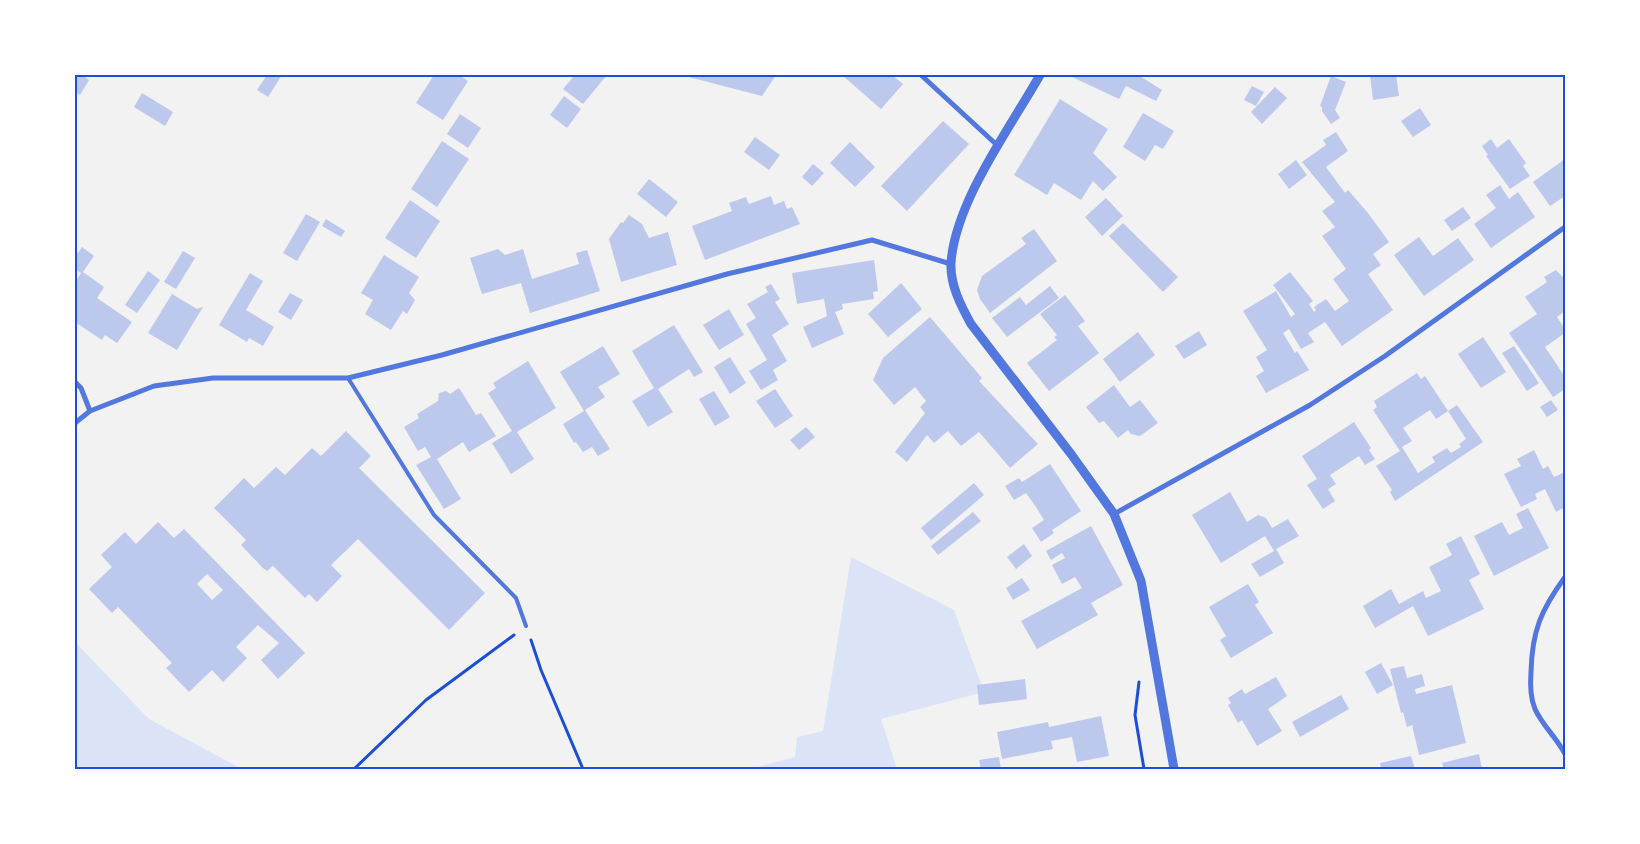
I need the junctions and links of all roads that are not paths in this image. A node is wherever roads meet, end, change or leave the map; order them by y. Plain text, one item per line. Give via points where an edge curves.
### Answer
1 (921, 75) edge
2 (1040, 75) edge
3 (999, 146) junction
4 (1565, 226) edge
5 (951, 264) junction
6 (348, 378) junction
7 (75, 382) edge
8 (90, 412) junction
9 (75, 423) edge
10 (1114, 514) junction
11 (1565, 577) edge
12 (526, 626) road end
13 (1565, 754) edge
14 (1174, 769) edge

1 - 3 street
2 - 3 street
3 - 5 street via 970,195
4 - 10 street via 1385,356 1310,405
5 - 6 street via 872,240 727,274 442,355
5 - 10 street via 959,303 971,324
6 - 8 street via 213,378 154,386
6 - 12 lane via 434,515 516,598
7 - 8 street via 82,388
8 - 9 street
10 - 14 street via 1141,581
11 - 13 street via 1536,624 1530,686 1535,710

